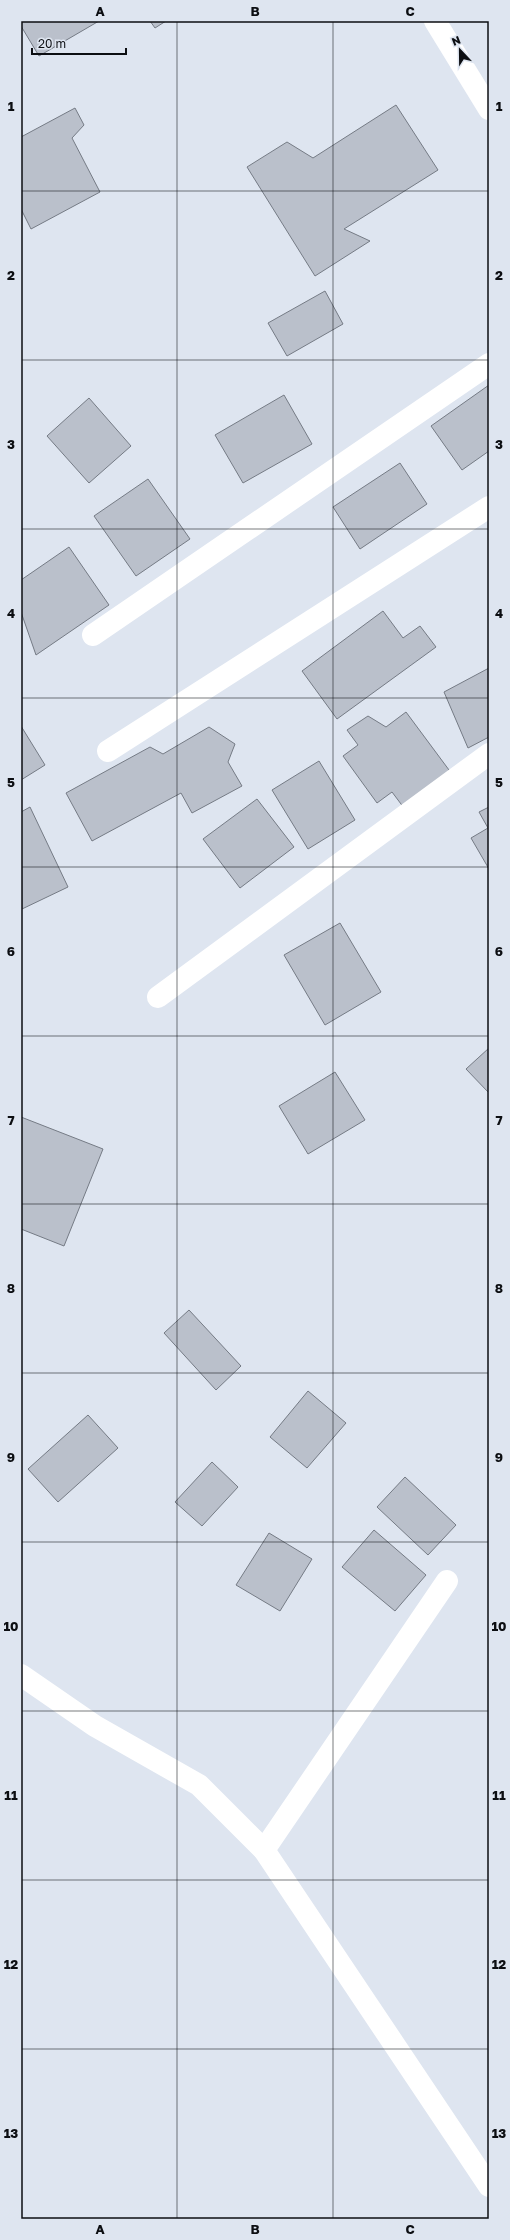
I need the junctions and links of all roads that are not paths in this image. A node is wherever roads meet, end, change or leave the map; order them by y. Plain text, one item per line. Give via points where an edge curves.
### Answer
1 (435, 21) edge
2 (489, 109) edge
3 (489, 364) edge
4 (489, 507) edge
5 (93, 635) dead end
6 (108, 751) dead end
7 (489, 754) edge
8 (158, 997) dead end
9 (447, 1581) dead end
10 (21, 1675) edge
11 (264, 1850) junction
12 (489, 2186) edge

1 - 2 main road
3 - 5 main road
4 - 6 main road
7 - 8 main road
9 - 11 main road
10 - 11 main road via 95,1726 200,1785
11 - 12 main road

